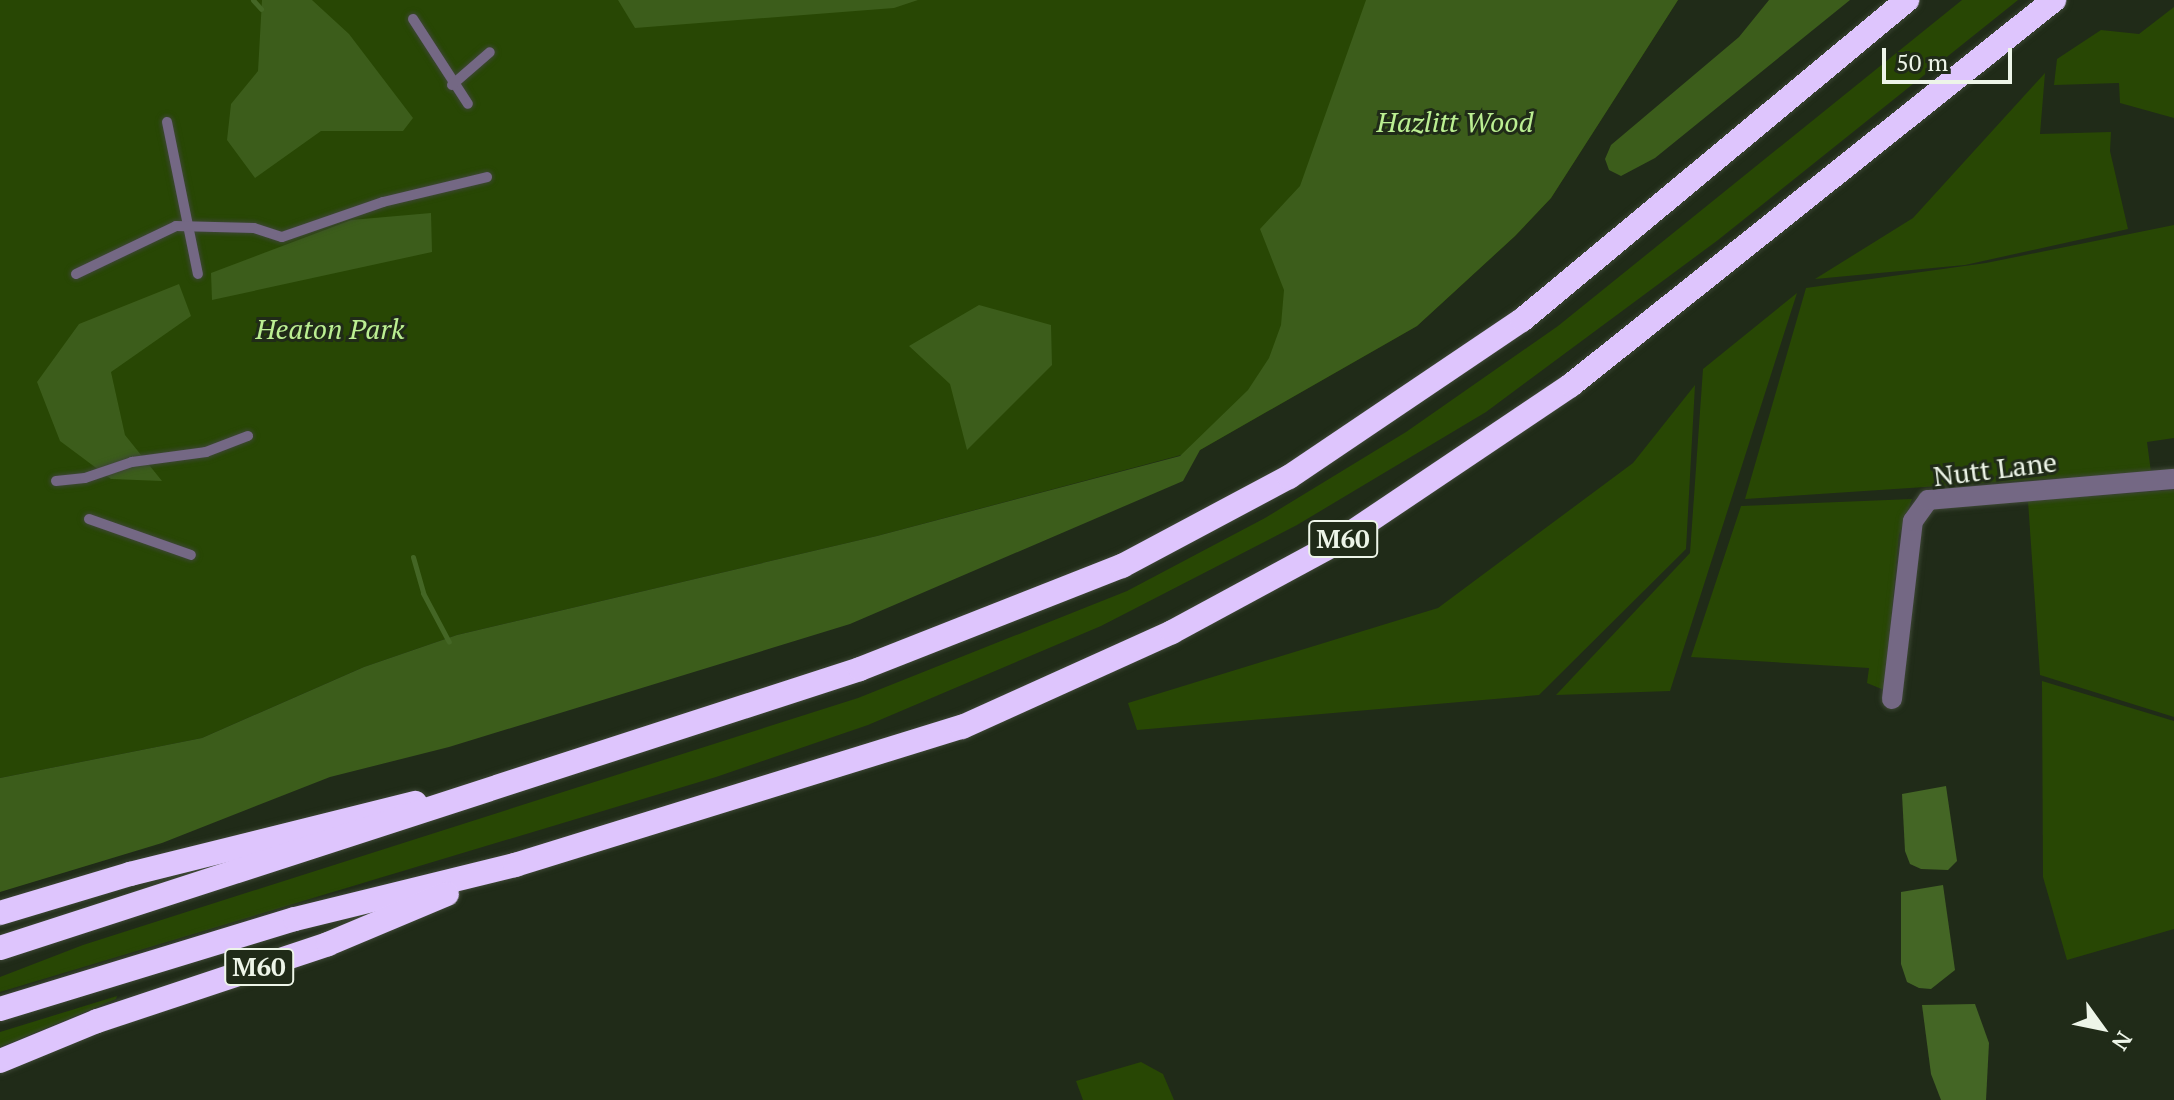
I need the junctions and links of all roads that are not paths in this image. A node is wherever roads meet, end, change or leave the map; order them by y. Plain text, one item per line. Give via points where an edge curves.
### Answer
1 (1907, 0) edge
2 (2054, 0) edge
3 (413, 19) dead end
4 (490, 52) dead end
5 (452, 85) junction
6 (468, 104) dead end
7 (167, 122) dead end
8 (487, 177) dead end
9 (189, 224) junction
10 (76, 274) dead end
11 (198, 274) dead end
12 (248, 436) dead end
13 (2174, 479) edge
14 (56, 481) dead end
15 (89, 519) dead end
16 (191, 555) dead end
17 (1892, 699) dead end
18 (495, 790) junction
19 (515, 865) junction
20 (0, 913) edge
21 (0, 948) edge
22 (0, 1009) edge
23 (0, 1061) edge

1 - 18 highway via 1522,320 1289,477 1122,566 1000,617
2 - 19 highway, M60 via 1571,385 1333,545 1172,632 962,727
3 - 5 lane
4 - 5 lane
5 - 6 lane
7 - 9 lane
8 - 9 lane via 383,202 282,237 254,228
9 - 10 lane via 126,247
9 - 11 lane
12 - 14 lane via 206,452 132,462 85,478
13 - 17 street, Nutt Lane via 1928,500 1913,521
15 - 16 lane
18 - 20 highway via 370,811
18 - 21 highway
19 - 22 highway, M60 via 295,919
19 - 23 highway, M60 via 328,944 97,1021

